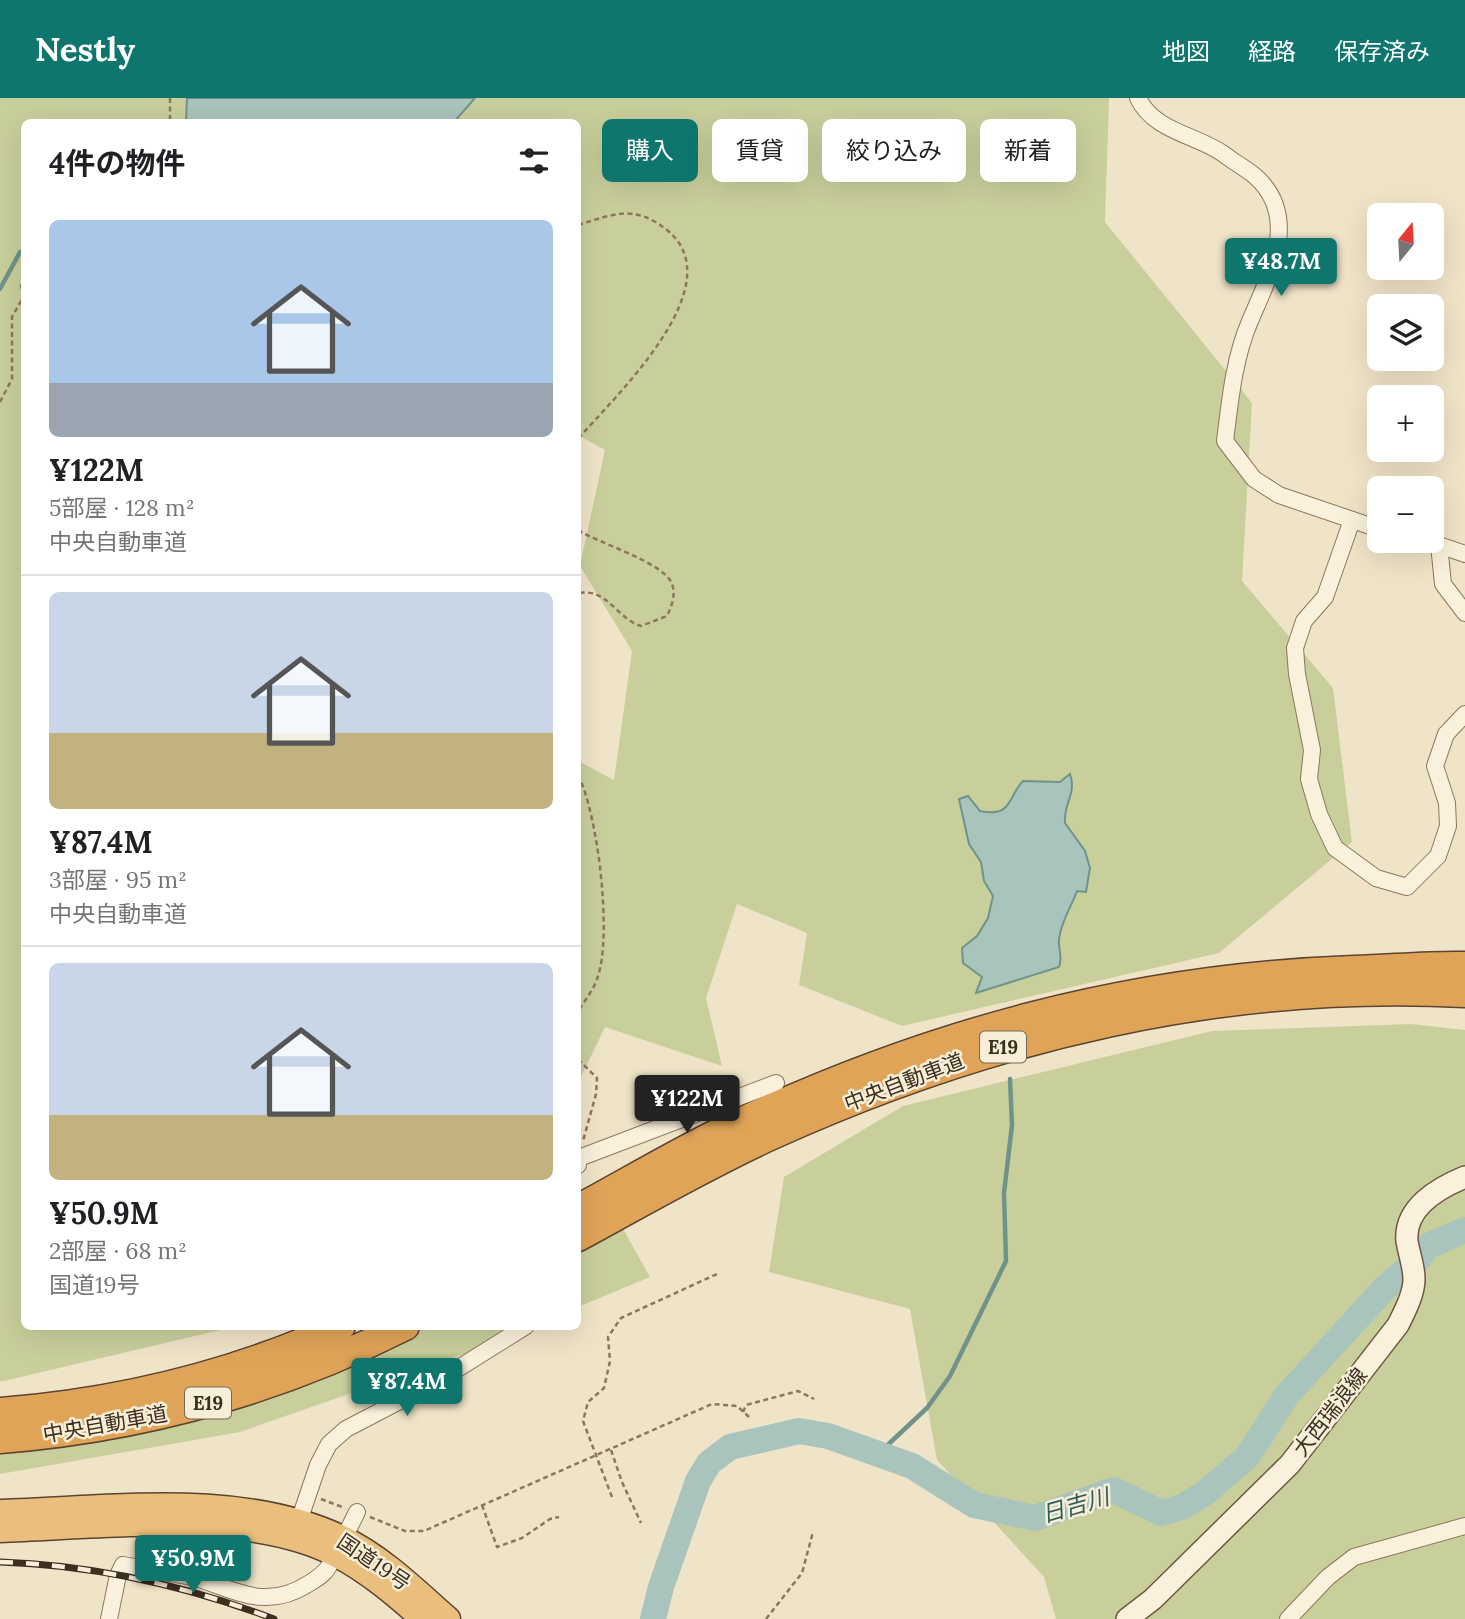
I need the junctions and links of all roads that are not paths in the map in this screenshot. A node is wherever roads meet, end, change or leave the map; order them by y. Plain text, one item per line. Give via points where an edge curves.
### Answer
1 (1138, 98) edge
2 (1353, 520) junction
3 (1367, 525) edge
4 (1444, 547) edge
5 (1435, 553) edge
6 (1465, 554) edge
7 (1465, 613) edge
8 (1465, 714) edge
9 (1465, 966) edge
10 (1465, 993) edge
11 (776, 1083) dead end
12 (581, 1160) edge
13 (1465, 1177) edge
14 (581, 1207) edge
15 (581, 1235) edge
16 (331, 1330) edge
17 (396, 1330) edge
18 (520, 1330) edge
19 (0, 1412) edge
20 (0, 1439) edge
21 (0, 1512) edge
22 (357, 1512) road end
23 (299, 1521) junction
24 (1465, 1526) edge
25 (239, 1527) junction
26 (0, 1530) edge
27 (348, 1530) dead end
28 (329, 1566) dead end
29 (192, 1577) junction
30 (110, 1619) edge
31 (423, 1619) edge
32 (448, 1619) edge
33 (1128, 1619) edge
34 (1288, 1619) edge

1 - 2 street via 1167,128 1214,148 1257,178 1278,213 1275,266 1237,361 1225,441 1254,479 1279,495
2 - 3 street
2 - 8 street via 1325,597 1304,621 1295,648 1312,750 1309,779 1335,848 1349,861 1376,878 1407,887 1438,856 1448,826 1447,803 1435,766 1446,734
4 - 6 street
5 - 7 street via 1443,584
9 - 14 highway, 中央自動車道 / E19 via 1228,978 1046,1011 928,1046 822,1086 721,1132
10 - 15 highway, 中央自動車道 / E19 via 1355,992 1237,1002 1128,1016 1056,1032 886,1087 769,1136
11 - 12 street
13 - 33 main road, 大西瑞浪線 via 1417,1207 1407,1238 1414,1280 1398,1325 1308,1444
16 - 19 highway, 中央自動車道 / E19 via 240,1366 182,1382 90,1401
17 - 20 highway, 中央自動車道 / E19 via 314,1367 188,1409 121,1424
18 - 23 street via 438,1381 346,1429 329,1444
21 - 23 highway, 国道19号 via 221,1507
22 - 27 street
23 - 32 highway, 国道19号 via 345,1539 371,1556
24 - 34 street via 1354,1558 1328,1577
25 - 26 highway, 国道19号
25 - 29 street via 231,1545 206,1558
25 - 31 highway, 国道19号 via 288,1536 338,1555
28 - 29 street via 302,1588 275,1599
29 - 30 street via 123,1565

